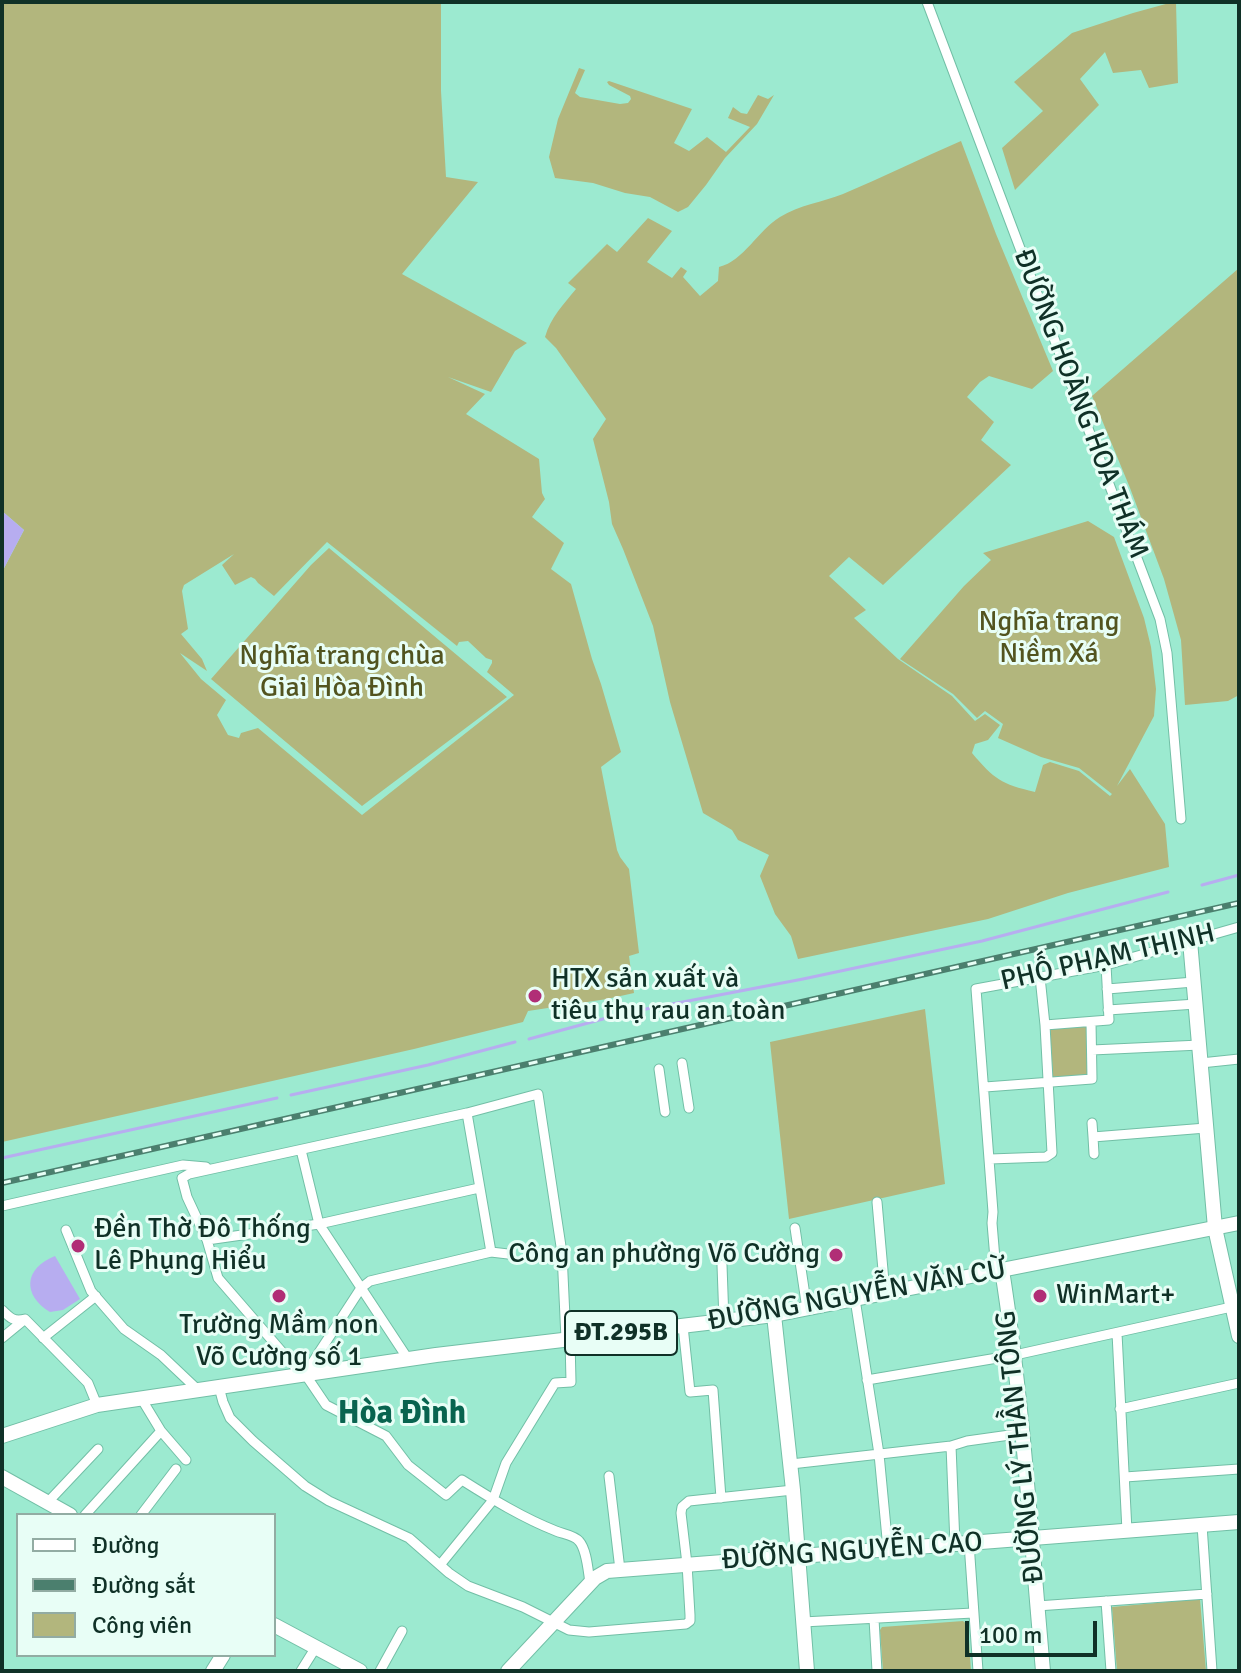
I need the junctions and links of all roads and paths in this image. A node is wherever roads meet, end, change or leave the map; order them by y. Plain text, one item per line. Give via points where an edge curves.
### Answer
1 (927, 2) edge
2 (1181, 819) dead end
3 (1239, 927) edge
4 (1190, 941) junction
5 (1106, 965) junction
6 (1040, 977) junction
7 (1194, 982) junction
8 (976, 989) joint
9 (1107, 989) junction
10 (1196, 1004) junction
11 (1108, 1010) junction
12 (1091, 1022) junction
13 (1045, 1025) junction
14 (1200, 1045) junction
15 (1092, 1050) junction
16 (1239, 1059) edge
17 (682, 1063) dead end
18 (1201, 1063) junction
19 (659, 1069) dead end
20 (1049, 1083) junction
21 (985, 1087) junction
22 (689, 1108) dead end
23 (665, 1112) dead end
24 (467, 1113) junction
25 (1092, 1123) dead end
26 (1206, 1128) junction
27 (1093, 1137) junction
28 (301, 1150) junction
29 (1094, 1154) dead end
30 (990, 1159) junction
31 (214, 1168) junction
32 (479, 1188) junction
33 (877, 1202) dead end
34 (2, 1206) edge
35 (1239, 1223) edge
36 (319, 1224) junction
37 (795, 1228) dead end
38 (1215, 1228) junction
39 (66, 1230) dead end
40 (207, 1240) junction
41 (491, 1252) junction
42 (508, 1254) dead end
43 (722, 1265) dead end
44 (999, 1271) junction
45 (361, 1288) junction
46 (885, 1293) junction
47 (96, 1296) junction
48 (855, 1299) junction
49 (1235, 1306) edge
50 (807, 1309) junction
51 (774, 1315) junction
52 (4, 1317) edge
53 (25, 1319) junction
54 (724, 1321) junction
55 (683, 1326) junction
56 (1117, 1333) junction
57 (1239, 1336) edge
58 (2, 1338) edge
59 (43, 1338) junction
60 (568, 1339) junction
61 (1015, 1355) junction
62 (408, 1359) junction
63 (304, 1374) junction
64 (867, 1380) junction
65 (1239, 1383) edge
66 (219, 1387) junction
67 (198, 1390) junction
68 (141, 1398) junction
69 (97, 1405) junction
70 (1120, 1409) junction
71 (161, 1431) junction
72 (1024, 1433) junction
73 (2, 1436) edge
74 (951, 1446) junction
75 (98, 1449) dead end
76 (879, 1454) junction
77 (186, 1460) dead end
78 (791, 1464) junction
79 (176, 1469) dead end
80 (1239, 1469) edge
81 (609, 1476) dead end
82 (2, 1477) edge
83 (1125, 1477) junction
84 (793, 1490) junction
85 (721, 1498) junction
86 (493, 1500) junction
87 (48, 1502) junction
88 (67, 1513) edge
89 (87, 1513) edge
90 (143, 1513) edge
91 (1239, 1522) edge
92 (1202, 1525) junction
93 (1127, 1531) junction
94 (1032, 1538) junction
95 (962, 1544) junction
96 (888, 1549) junction
97 (799, 1556) junction
98 (687, 1564) junction
99 (440, 1565) junction
100 (620, 1570) junction
101 (590, 1583) junction
102 (1207, 1594) junction
103 (1106, 1601) junction
104 (1037, 1606) junction
105 (973, 1613) junction
106 (874, 1619) junction
107 (553, 1621) junction
108 (803, 1622) junction
109 (276, 1626) edge
110 (402, 1631) dead end
111 (316, 1647) junction
112 (301, 1671) edge
113 (360, 1671) edge
114 (380, 1671) edge
115 (508, 1671) edge
116 (807, 1671) edge
117 (877, 1671) edge
118 (978, 1671) edge
119 (1043, 1671) edge
120 (1111, 1671) edge
121 (1212, 1671) edge

1 - 2 street, ĐƯỜNG HOÀNG HOA THÁM via 1160,619
3 - 4 street, PHỐ PHẠM THỊNH
4 - 5 street, PHỐ PHẠM THỊNH
4 - 7 main road
5 - 6 street, PHỐ PHẠM THỊNH
5 - 9 street
6 - 8 street, PHỐ PHẠM THỊNH
6 - 13 street
7 - 9 street
7 - 10 main road
8 - 21 street, ĐƯỜNG LÝ THẦN TÔNG
9 - 11 street
10 - 11 street
10 - 14 main road
11 - 12 street via 1109,1020
12 - 13 street
12 - 15 street
13 - 20 street
14 - 15 street
14 - 18 main road
15 - 20 street via 1092,1079
16 - 18 street
17 - 22 street
18 - 26 main road
19 - 23 street
20 - 21 street
20 - 30 street via 1050,1156
21 - 30 street, ĐƯỜNG LÝ THẦN TÔNG
24 - 28 street
24 - 32 street
24 - 60 street via 538,1094 562,1253
25 - 27 street
26 - 27 street
26 - 38 main road
27 - 29 street
28 - 31 street
28 - 36 street
30 - 44 street, ĐƯỜNG LÝ THẦN TÔNG
31 - 34 street via 183,1165
31 - 40 street via 182,1180
32 - 36 street
32 - 41 street
33 - 46 street
35 - 38 main road, ĐƯỜNG NGUYỄN VĂN CỪ / ĐT.295B
36 - 40 street
36 - 45 street
37 - 50 street
38 - 44 main road, ĐƯỜNG NGUYỄN VĂN CỪ / ĐT.295B
38 - 49 main road
39 - 47 street
40 - 63 street via 218,1278
41 - 42 street
41 - 45 street via 370,1281
43 - 54 street
44 - 46 main road, ĐƯỜNG NGUYỄN VĂN CỪ / ĐT.295B
44 - 61 main road, ĐƯỜNG LÝ THẦN TÔNG
45 - 62 street
45 - 63 street
46 - 48 main road, ĐƯỜNG NGUYỄN VĂN CỪ / ĐT.295B
47 - 59 street
47 - 67 street via 124,1329
48 - 50 main road, ĐƯỜNG NGUYỄN VĂN CỪ / ĐT.295B
48 - 64 street
49 - 56 street
49 - 57 main road
50 - 51 main road, ĐƯỜNG NGUYỄN VĂN CỪ / ĐT.295B
51 - 54 main road, ĐƯỜNG NGUYỄN VĂN CỪ / ĐT.295B
51 - 78 main road
52 - 53 street
53 - 58 street
53 - 59 street
54 - 55 main road, ĐƯỜNG NGUYỄN VĂN CỪ / ĐT.295B
55 - 60 main road, ĐƯỜNG NGUYỄN VĂN CỪ / ĐT.295B
55 - 85 street via 690,1392 713,1390
56 - 61 street
56 - 70 street
59 - 69 street via 88,1383
60 - 62 main road, ĐƯỜNG NGUYỄN VĂN CỪ / ĐT.295B
60 - 86 street via 571,1382 555,1383 549,1392 506,1463
61 - 64 street
61 - 72 main road, ĐƯỜNG LÝ THẦN TÔNG
62 - 63 main road, ĐƯỜNG NGUYỄN VĂN CỪ / ĐT.295B
63 - 66 main road, ĐƯỜNG NGUYỄN VĂN CỪ / ĐT.295B
63 - 86 street via 326,1405 386,1436 408,1465 446,1495 462,1480
64 - 76 street
65 - 70 street
66 - 67 main road, ĐƯỜNG NGUYỄN VĂN CỪ / ĐT.295B
66 - 99 street via 230,1418 305,1486 409,1538
67 - 68 main road, ĐƯỜNG NGUYỄN VĂN CỪ / ĐT.295B
68 - 69 main road, ĐƯỜNG NGUYỄN VĂN CỪ / ĐT.295B
68 - 71 street
69 - 73 main road, ĐƯỜNG NGUYỄN VĂN CỪ / ĐT.295B
70 - 83 street
71 - 77 street
71 - 89 street
72 - 74 street
72 - 94 main road, ĐƯỜNG LÝ THẦN TÔNG
74 - 76 street
74 - 95 street
75 - 87 street
76 - 78 street
76 - 96 street
78 - 84 main road
79 - 90 street
80 - 83 street
81 - 100 street
82 - 87 main road
83 - 93 street
84 - 85 street
84 - 97 main road
85 - 98 street via 689,1501 682,1507
86 - 99 street
86 - 101 street via 576,1538
87 - 88 main road
91 - 92 main road, ĐƯỜNG NGUYỄN CAO
92 - 93 main road, ĐƯỜNG NGUYỄN CAO
92 - 102 street
93 - 94 main road, ĐƯỜNG NGUYỄN CAO
94 - 95 main road, ĐƯỜNG NGUYỄN CAO
94 - 104 main road, ĐƯỜNG LÝ THẦN TÔNG
95 - 96 main road, ĐƯỜNG NGUYỄN CAO
95 - 105 street
96 - 97 main road, ĐƯỜNG NGUYỄN CAO
97 - 98 main road, ĐƯỜNG NGUYỄN CAO
97 - 108 main road
98 - 100 main road, ĐƯỜNG NGUYỄN CAO
98 - 107 street via 690,1621 684,1625 589,1632
99 - 107 street via 468,1586
100 - 101 main road, ĐƯỜNG NGUYỄN CAO via 607,1571
101 - 107 main road, ĐƯỜNG NGUYỄN CAO
102 - 103 street
102 - 121 street
103 - 104 street
103 - 120 street
104 - 119 main road, ĐƯỜNG LÝ THẦN TÔNG
105 - 106 street
105 - 118 street
106 - 108 street
106 - 117 street
107 - 115 main road, ĐƯỜNG NGUYỄN CAO
108 - 116 main road
109 - 111 main road
110 - 114 street
111 - 112 street
111 - 113 main road

